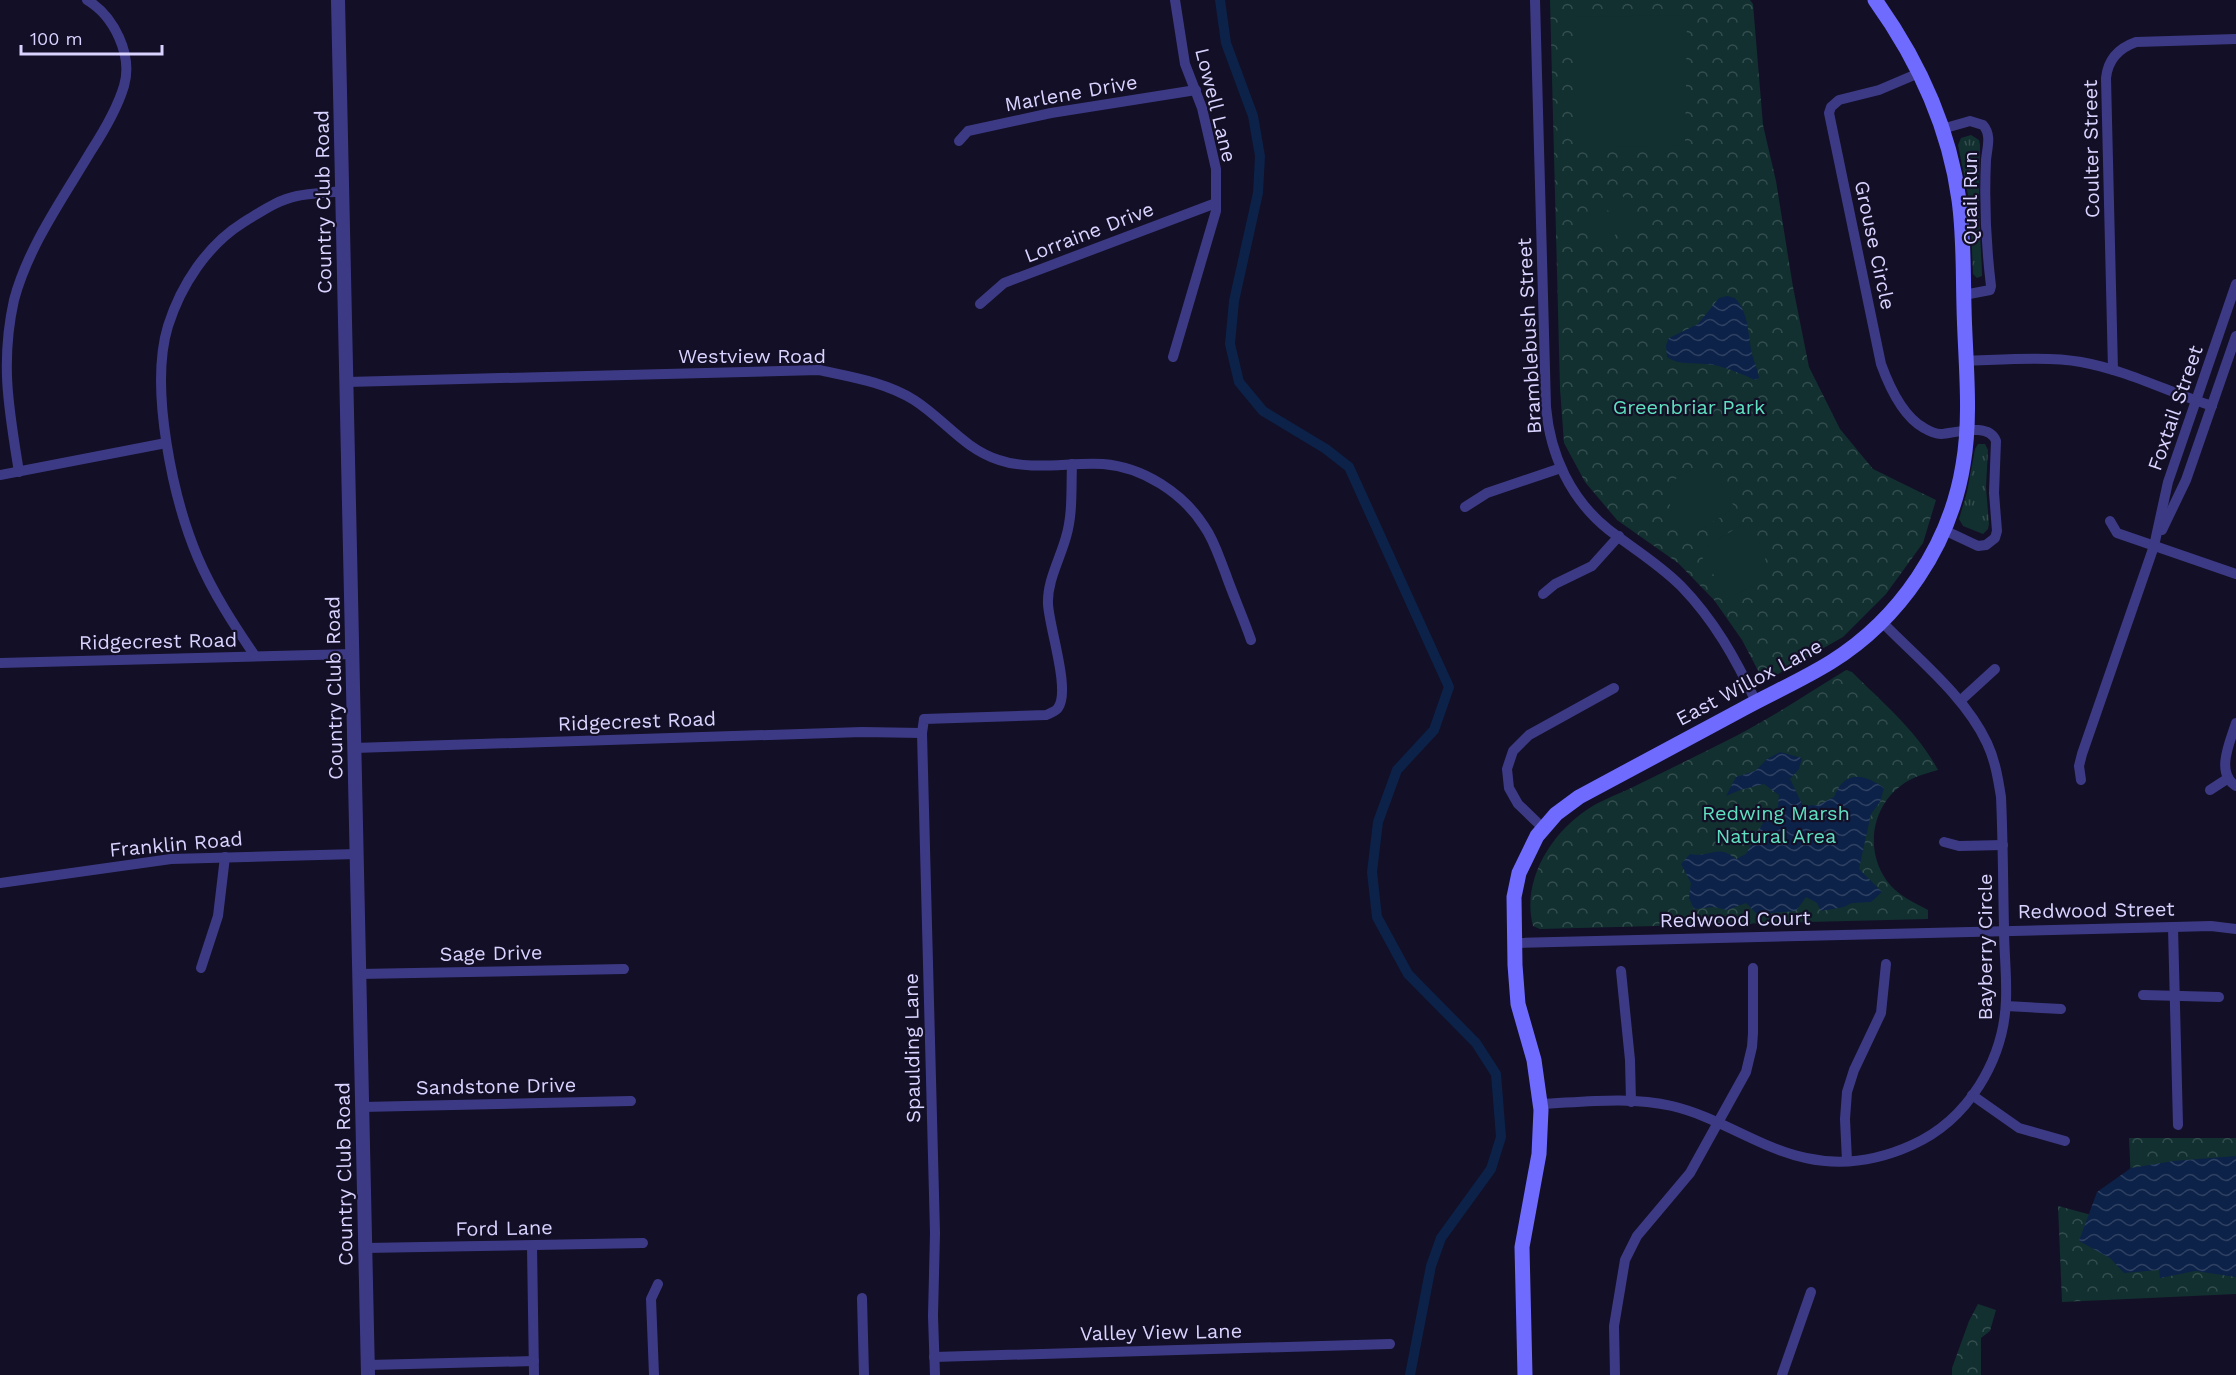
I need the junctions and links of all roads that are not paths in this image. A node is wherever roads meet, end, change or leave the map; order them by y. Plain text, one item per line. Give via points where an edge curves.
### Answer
1 (87, 0) edge
2 (338, 0) edge
3 (1175, 0) edge
4 (1535, 0) edge
5 (1875, 0) edge
6 (2236, 39) edge
7 (1919, 73) junction
8 (1196, 90) junction
9 (1942, 129) junction
10 (959, 141) dead end
11 (342, 191) junction
12 (1216, 203) junction
13 (2236, 284) edge
14 (1964, 295) junction
15 (980, 304) dead end
16 (2236, 336) edge
17 (1173, 357) dead end
18 (1965, 361) junction
19 (2113, 370) junction
20 (346, 382) junction
21 (2196, 401) junction
22 (2212, 406) junction
23 (1967, 430) junction
24 (166, 443) junction
25 (1072, 464) junction
26 (1561, 468) junction
27 (19, 472) junction
28 (0, 475) edge
29 (1465, 507) dead end
30 (2110, 520) dead end
31 (1944, 530) junction
32 (1618, 536) junction
33 (2154, 546) junction
34 (2236, 574) edge
35 (1543, 594) dead end
36 (1882, 622) junction
37 (1251, 640) dead end
38 (352, 654) junction
39 (255, 656) junction
40 (0, 663) edge
41 (1995, 669) dead end
42 (1614, 688) dead end
43 (1959, 701) junction
44 (1755, 702) junction
45 (2236, 723) edge
46 (922, 733) junction
47 (354, 748) junction
48 (2081, 780) dead end
49 (2232, 782) edge
50 (2210, 790) dead end
51 (1543, 828) junction
52 (1944, 842) dead end
53 (2003, 845) junction
54 (357, 854) junction
55 (225, 857) junction
56 (0, 883) edge
57 (2173, 927) junction
58 (2236, 929) edge
59 (2004, 931) junction
60 (1956, 932) joint
61 (1515, 943) junction
62 (1886, 964) dead end
63 (201, 968) dead end
64 (1753, 968) dead end
65 (624, 969) dead end
66 (1621, 971) dead end
67 (359, 974) junction
68 (2143, 995) dead end
69 (2175, 996) junction
70 (2219, 997) dead end
71 (2006, 1006) junction
72 (2061, 1010) dead end
73 (1972, 1095) junction
74 (631, 1101) dead end
75 (1631, 1102) junction
76 (1541, 1104) junction
77 (362, 1107) junction
78 (1718, 1123) junction
79 (2178, 1125) dead end
80 (2065, 1141) dead end
81 (1847, 1161) junction
82 (643, 1244) dead end
83 (532, 1246) junction
84 (365, 1248) junction
85 (658, 1284) dead end
86 (1811, 1292) dead end
87 (862, 1298) dead end
88 (1390, 1344) dead end
89 (934, 1357) junction
90 (534, 1361) junction
91 (368, 1370) edge
92 (534, 1375) edge
93 (654, 1375) edge
94 (864, 1375) edge
95 (935, 1375) edge
96 (1525, 1375) edge
97 (1615, 1375) edge
98 (1782, 1375) edge

1 - 27 street via 106,16 120,39 125,84 110,120 32,253 14,299 5,345 6,387
2 - 11 street, Country Club Road
3 - 8 street, Lowell Lane via 1185,63
4 - 26 street, Bramblebush Street via 1546,407
5 - 7 main road, East Willox Lane
6 - 19 street, Coulter Street via 2136,42 2116,52 2108,66
7 - 9 main road, East Willox Lane
7 - 23 street, Grouse Circle via 1879,90 1839,100 1829,113 1884,373 1906,413 1921,427 1939,434
8 - 10 street, Marlene Drive via 968,130
8 - 12 street, Lowell Lane via 1216,169
9 - 14 main road, East Willox Lane via 1959,203
9 - 14 street, Quail Run via 1973,120 1983,125 1989,137 1985,213 1991,286 1990,290
11 - 20 street, Country Club Road
11 - 24 street via 297,196 274,204 231,230 189,277 168,326 163,352
12 - 15 street, Lorraine Drive via 1004,283
12 - 17 street, Lowell Lane
13 - 21 street, Foxtail Street
14 - 18 main road, East Willox Lane
16 - 22 street, Foxtail Street
18 - 19 street via 2064,360
18 - 23 main road, East Willox Lane
19 - 21 street
20 - 25 street, Westview Road via 819,370 867,380 915,400 974,449 998,460 1015,464
20 - 38 street, Country Club Road
21 - 22 street
21 - 33 street, Foxtail Street via 2168,482
22 - 33 street, Foxtail Street via 2186,480
23 - 31 main road, East Willox Lane via 1961,477
23 - 31 street via 1989,432 1995,438 1997,531 1993,541 1978,546
24 - 27 street
24 - 39 street via 177,500 198,558
25 - 37 street, Westview Road via 1132,470 1167,488 1192,510 1215,546
25 - 46 street, Spaulding Lane via 1067,536 1050,584 1048,603 1062,701 1046,715 924,719
26 - 29 street via 1487,493
26 - 32 street, Bramblebush Street via 1584,506
27 - 28 street
30 - 33 street via 2117,533
31 - 36 main road, East Willox Lane via 1921,574
32 - 35 street via 1592,566
32 - 44 street, Bramblebush Street via 1664,570 1705,613 1728,646
33 - 34 street
33 - 48 street, Foxtail Street via 2082,754
36 - 43 street, Bayberry Circle
36 - 44 main road, East Willox Lane via 1831,662
38 - 39 street, Ridgecrest Road
38 - 47 street, Country Club Road
39 - 40 street, Ridgecrest Road
41 - 43 street
42 - 51 street via 1528,735 1510,757 1507,775 1511,794
43 - 53 street, Bayberry Circle via 1993,757 2001,797
44 - 51 main road, East Willox Lane via 1579,797
45 - 49 street via 2225,766
46 - 47 street, Ridgecrest Road
46 - 89 street, Spaulding Lane via 935,1233
47 - 54 street, Country Club Road
49 - 50 street
51 - 61 main road, East Willox Lane via 1526,854 1516,883
52 - 53 street via 1959,846
53 - 59 street, Bayberry Circle
54 - 55 street, Franklin Road
54 - 67 street, Country Club Road
55 - 56 street, Franklin Road via 171,859
55 - 63 street via 218,916
57 - 58 street, Redwood Street
57 - 59 street, Redwood Street
57 - 69 street
59 - 60 street, Redwood Street
59 - 71 street, Bayberry Circle
60 - 61 street, Redwood Court
61 - 76 main road, East Willox Lane via 1518,1004 1534,1060
62 - 81 street via 1881,1013 1847,1092
64 - 78 street via 1750,1060
65 - 67 street, Sage Drive
66 - 75 street
67 - 77 street, Country Club Road
68 - 69 street
69 - 70 street
69 - 79 street
71 - 72 street
71 - 73 street, Bayberry Circle via 1999,1045
73 - 80 street via 2019,1128
73 - 81 street, Bayberry Circle via 1951,1119 1917,1143 1874,1158
74 - 77 street, Sandstone Drive
75 - 76 street, Bayberry Circle
75 - 78 street, Bayberry Circle via 1672,1106
76 - 96 main road, East Willox Lane via 1539,1154 1522,1246
77 - 84 street, Country Club Road
78 - 81 street, Bayberry Circle via 1788,1154
78 - 97 street via 1690,1173 1637,1236 1625,1260 1614,1326
82 - 83 street, Ford Lane
83 - 84 street, Ford Lane
83 - 90 street
84 - 91 street, Country Club Road
85 - 93 street via 651,1299
86 - 98 street
87 - 94 street
88 - 89 street, Valley View Lane
89 - 95 street, Spaulding Lane
90 - 91 street
90 - 92 street

